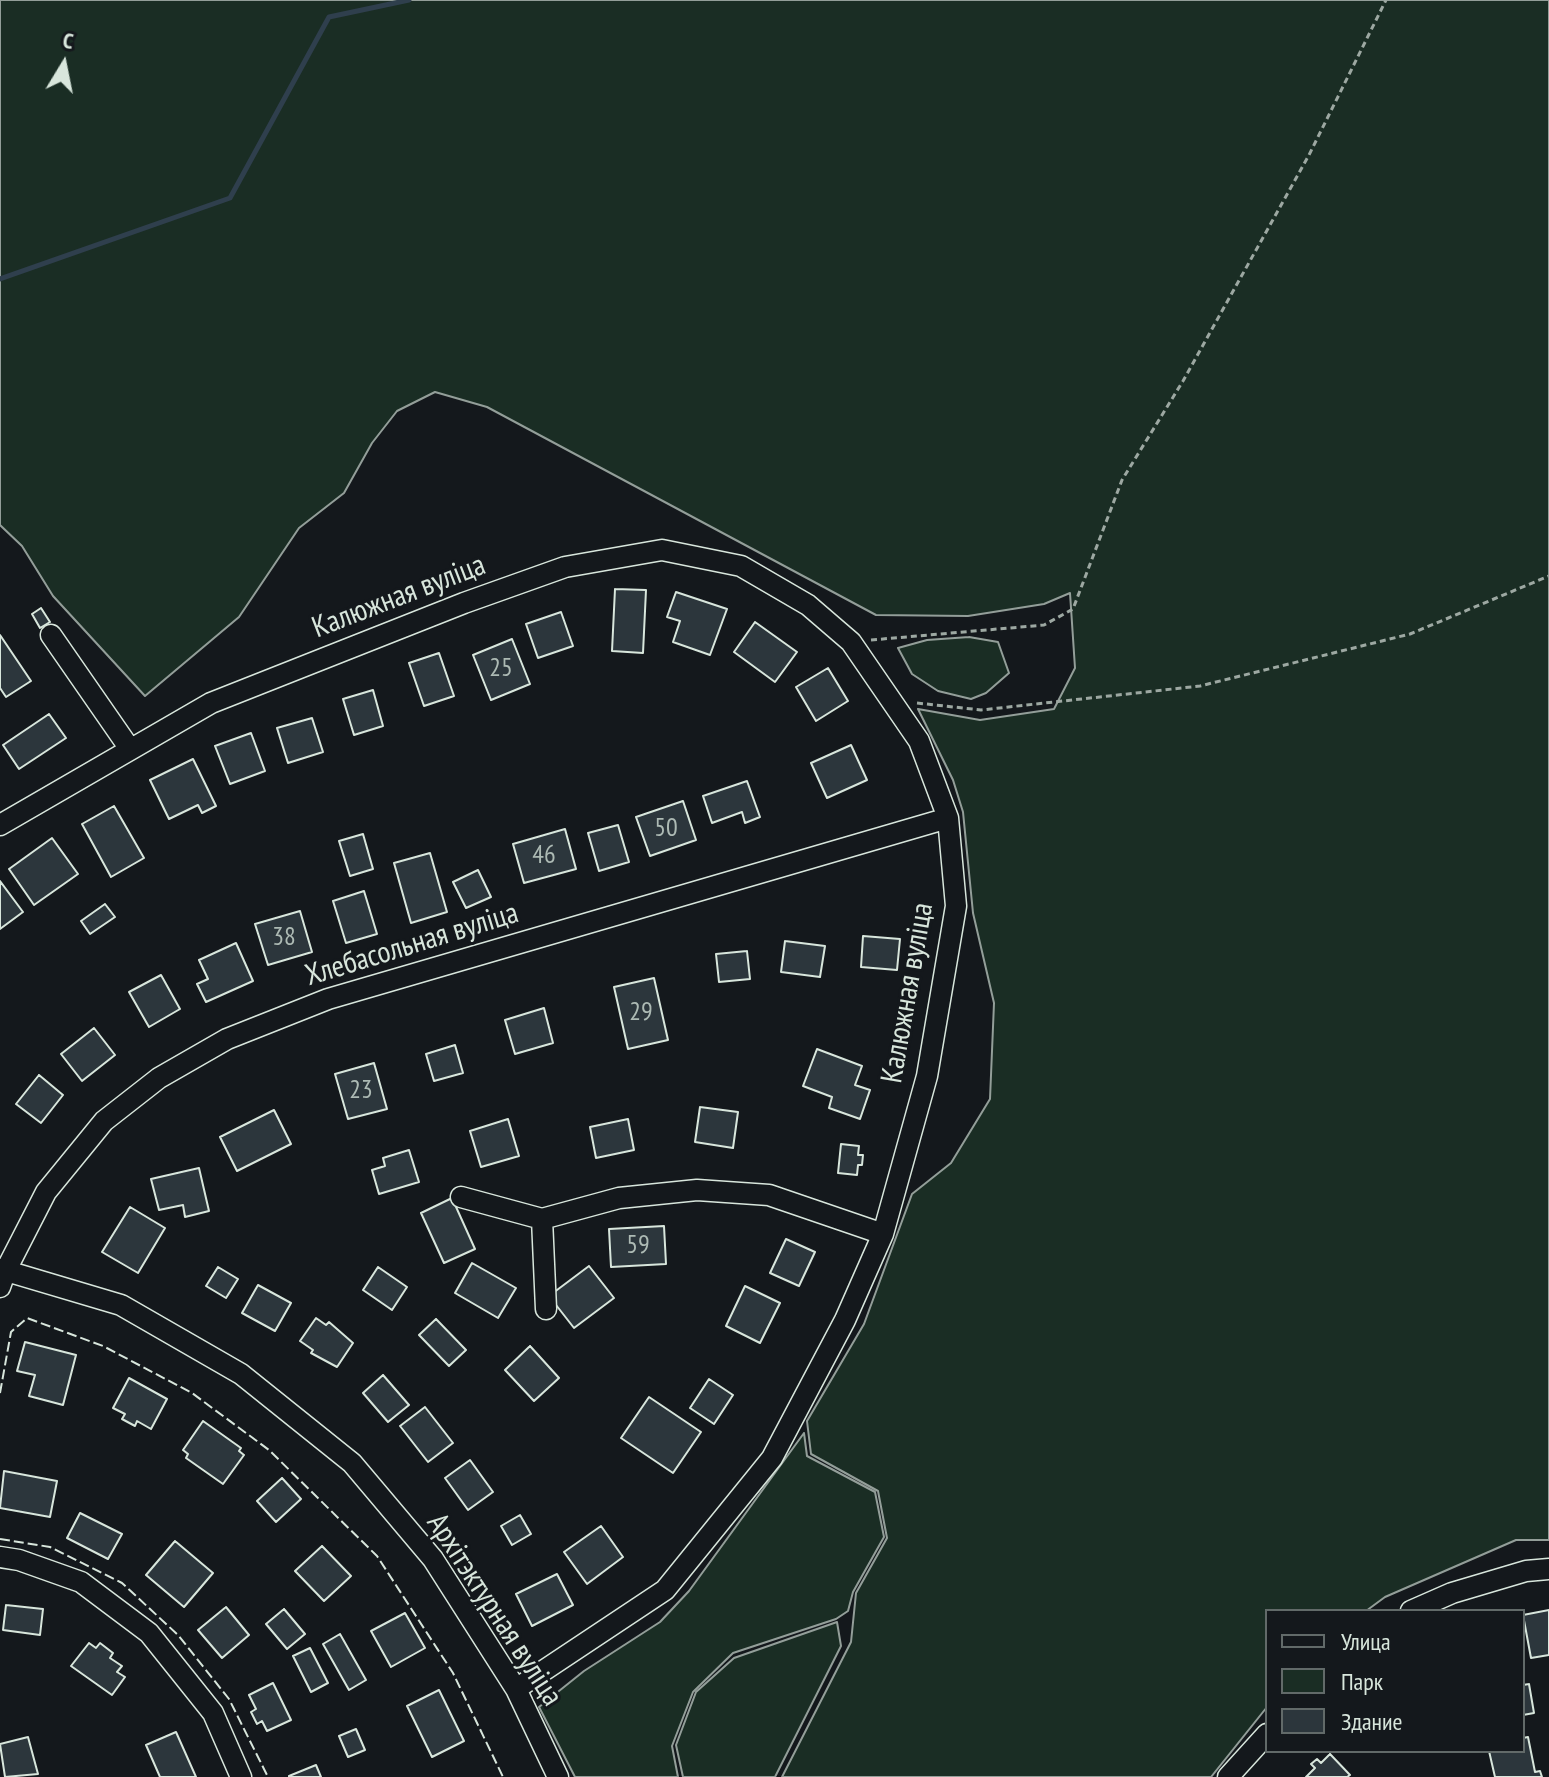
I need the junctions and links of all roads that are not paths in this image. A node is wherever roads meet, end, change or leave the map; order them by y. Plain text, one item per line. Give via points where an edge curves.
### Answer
1 (51, 635) dead end
2 (130, 749) junction
3 (948, 818) junction
4 (0, 825) edge
5 (461, 1197) dead end
6 (542, 1219) junction
7 (883, 1234) junction
8 (2, 1276) edge
9 (546, 1309) dead end
10 (0, 1557) edge
11 (1549, 1569) edge
12 (1416, 1609) edge
13 (516, 1689) junction
14 (1265, 1736) edge
15 (241, 1777) edge
16 (558, 1777) edge
17 (1228, 1777) edge

1 - 2 street
2 - 3 street, Калюжная вуліца via 211,703 464,603 565,567 662,550 741,566 808,605 851,642 919,741
2 - 4 street, Калюжная вуліца
3 - 7 street, Калюжная вуліца via 956,906 927,1076
3 - 8 street, Хлебасольная вуліца via 328,999 227,1039 159,1078 104,1121 46,1192
5 - 6 street
6 - 7 street via 619,1198 697,1190 769,1195
6 - 9 street
7 - 13 street, Калюжная вуліца via 845,1320 772,1458 665,1590
8 - 13 street, Архітэктурная вуліца via 121,1305 241,1374 352,1463 433,1559
10 - 15 street via 81,1582 149,1633 213,1713
11 - 12 street via 1511,1575
13 - 16 street, Архітэктурная вуліца
14 - 17 street

